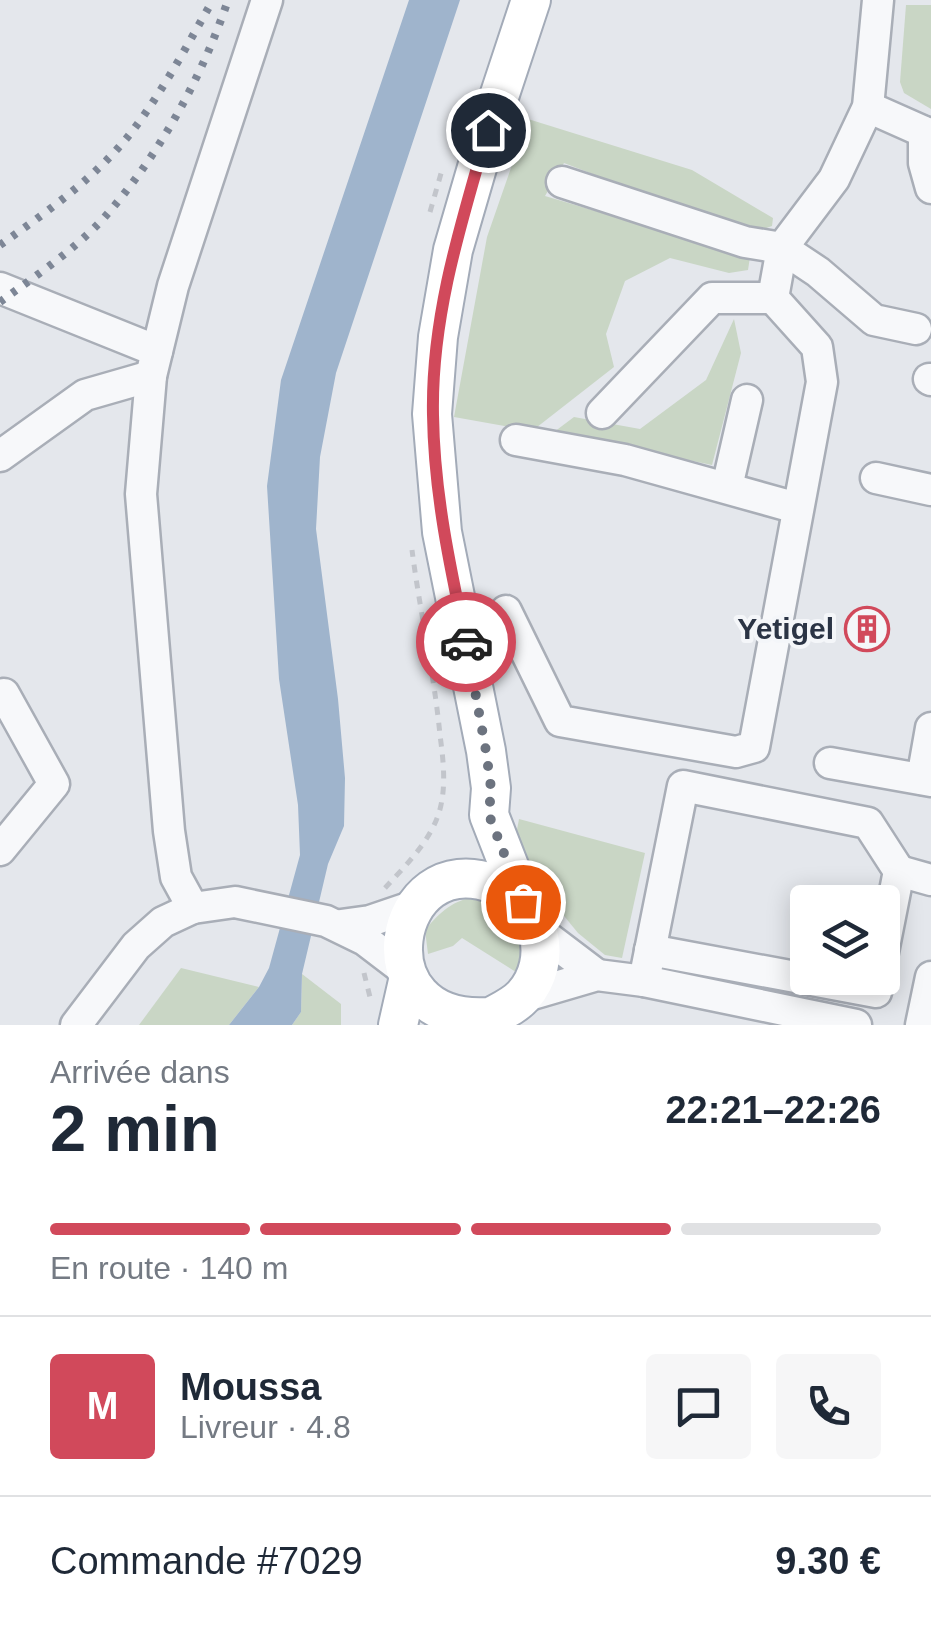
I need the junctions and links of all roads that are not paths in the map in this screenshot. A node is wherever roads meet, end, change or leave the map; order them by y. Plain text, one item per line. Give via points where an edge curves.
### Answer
1 (267, 0) edge
2 (532, 0) edge
3 (878, 0) edge
4 (868, 106) junction
5 (927, 133) edge
6 (562, 182) dead end
7 (931, 188) edge
8 (782, 248) junction
9 (0, 288) edge
10 (773, 298) junction
11 (916, 328) dead end
12 (154, 364) junction
13 (746, 400) dead end
14 (602, 413) dead end
15 (516, 440) dead end
16 (0, 456) edge
17 (876, 478) dead end
18 (727, 487) junction
19 (931, 490) edge
20 (797, 508) junction
21 (506, 611) dead end
22 (1, 694) edge
23 (931, 728) edge
24 (830, 763) dead end
25 (926, 780) edge
26 (489, 815) junction
27 (0, 850) edge
28 (899, 871) junction
29 (931, 880) edge
30 (896, 885) edge
31 (432, 894) junction
32 (192, 908) junction
33 (531, 917) junction
34 (333, 923) junction
35 (650, 950) junction
36 (406, 975) junction
37 (597, 975) junction
38 (790, 976) edge
39 (931, 977) edge
40 (644, 981) junction
41 (522, 997) junction
42 (738, 1013) edge
43 (384, 1019) edge
44 (483, 1021) edge
45 (76, 1025) edge
46 (856, 1025) edge
47 (922, 1025) edge

1 - 12 street
2 - 26 main road via 453,250 432,414 442,532 486,751
3 - 4 street
4 - 5 street
4 - 8 street via 834,179
5 - 7 street via 924,164
6 - 8 street via 744,242
8 - 10 street
8 - 11 street via 874,320
9 - 12 street
10 - 14 street via 712,298
10 - 20 street via 817,347 822,382
12 - 16 street via 85,395
12 - 32 street via 141,494 168,831 176,877
13 - 18 street
15 - 18 street
17 - 19 street
18 - 20 street
20 - 21 street via 754,747 736,752 560,721
22 - 27 street via 54,784
23 - 25 street
24 - 25 street
26 - 31 main road
26 - 33 main road
28 - 29 street
28 - 30 street
28 - 35 street via 868,823 683,786
31 - 33 main road via 467,879 488,881 507,889
31 - 34 street via 370,922
31 - 36 main road via 403,935
32 - 34 street via 235,902
32 - 45 street via 136,946
33 - 37 street
33 - 41 main road via 541,955
34 - 36 street
35 - 38 street
35 - 40 street
36 - 43 main road
36 - 44 main road via 419,997 451,1017
37 - 40 street
37 - 41 street
39 - 47 street
40 - 42 street
41 - 44 main road
42 - 46 street

